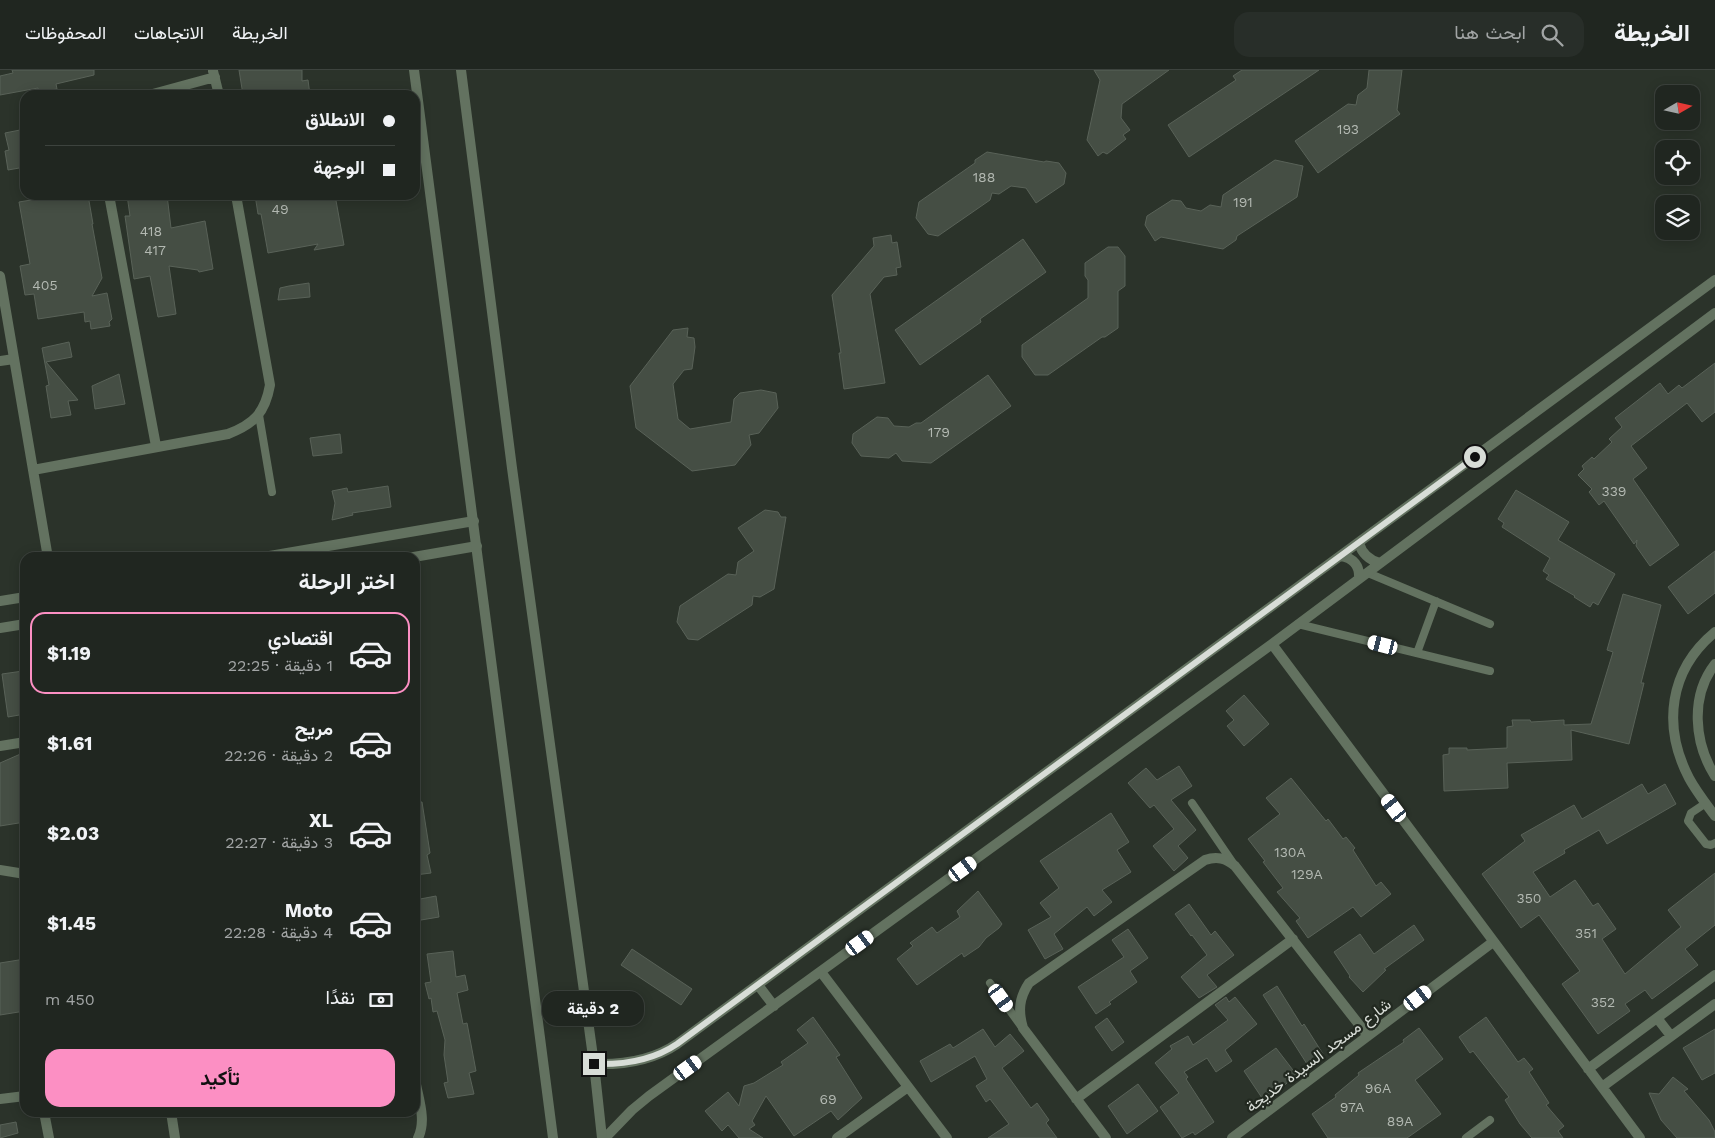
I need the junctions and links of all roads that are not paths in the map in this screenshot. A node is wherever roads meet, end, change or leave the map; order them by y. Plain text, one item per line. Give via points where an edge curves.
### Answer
1 (414, 70) edge
2 (461, 70) edge
3 (214, 73) edge
4 (164, 90) edge
5 (218, 90) edge
6 (417, 90) edge
7 (420, 115) edge
8 (110, 200) edge
9 (237, 200) edge
10 (0, 276) edge
11 (1715, 280) edge
12 (1715, 313) edge
13 (14, 359) junction
14 (0, 361) edge
15 (259, 415) junction
16 (156, 446) junction
17 (34, 470) junction
18 (272, 492) dead end
19 (474, 522) junction
20 (1359, 542) junction
21 (477, 546) junction
22 (47, 552) edge
23 (294, 552) edge
24 (420, 556) edge
25 (1341, 556) junction
26 (1380, 563) junction
27 (1368, 573) junction
28 (1359, 580) junction
29 (20, 597) edge
30 (0, 601) edge
31 (1436, 601) junction
32 (1298, 624) junction
33 (1490, 624) dead end
34 (20, 625) edge
35 (0, 628) edge
36 (1715, 632) edge
37 (1272, 644) junction
38 (1417, 653) junction
39 (1715, 664) edge
40 (1490, 671) dead end
41 (20, 743) edge
42 (0, 746) edge
43 (1715, 776) edge
44 (1192, 803) dead end
45 (1706, 803) junction
46 (1715, 816) edge
47 (1715, 843) edge
48 (1235, 866) junction
49 (0, 870) edge
50 (20, 873) edge
51 (1293, 939) junction
52 (1493, 942) junction
53 (821, 972) junction
54 (1715, 975) edge
55 (990, 983) dead end
56 (758, 985) junction
57 (1715, 1004) edge
58 (774, 1006) junction
59 (1657, 1018) junction
60 (1023, 1028) junction
61 (1368, 1036) junction
62 (1671, 1036) junction
63 (594, 1064) junction
64 (1588, 1069) junction
65 (908, 1087) junction
66 (1602, 1087) junction
67 (20, 1097) edge
68 (0, 1099) edge
69 (1076, 1099) junction
70 (420, 1109) edge
71 (45, 1117) edge
72 (172, 1117) edge
73 (1490, 1120) dead end
74 (49, 1138) edge
75 (175, 1138) edge
76 (418, 1138) edge
77 (553, 1138) edge
78 (604, 1138) edge
79 (837, 1138) edge
80 (947, 1138) edge
81 (1106, 1138) edge
82 (1232, 1138) edge
83 (1466, 1138) edge
84 (1640, 1138) edge

1 - 6 street
2 - 63 street
3 - 4 street
3 - 5 street
7 - 19 street
8 - 16 street
9 - 15 street via 270,385 268,398
10 - 13 street
11 - 20 street
12 - 26 street
13 - 14 street
13 - 17 street
15 - 16 street via 245,428 228,434
15 - 18 lane
16 - 17 street
17 - 22 street
19 - 21 street
19 - 23 street
20 - 25 street
20 - 26 street via 1364,554
21 - 24 street
21 - 77 street
25 - 28 street via 1356,564
25 - 56 street
26 - 27 street
27 - 28 street
27 - 31 lane
28 - 32 street
29 - 30 street
31 - 33 lane
31 - 38 lane
32 - 37 street
32 - 38 lane
34 - 35 street
36 - 45 street via 1693,654 1683,671 1673,710 1682,763
37 - 52 street
37 - 53 street
38 - 40 lane
39 - 43 street via 1701,693 1698,719 1701,745
41 - 42 street
44 - 48 lane
45 - 46 street
45 - 47 lane via 1691,813 1688,821 1706,844
48 - 51 street
48 - 60 street via 1219,858 1205,860 1029,983 1020,1003
49 - 50 street
51 - 61 street
51 - 69 street
52 - 61 street, شارع مسجد السيدة خديجة
52 - 64 street
53 - 58 street
53 - 65 street
54 - 59 street
55 - 60 lane
56 - 58 street
56 - 63 street via 666,1052 634,1062
57 - 62 street
58 - 78 street via 649,1096
59 - 62 street
59 - 64 street
60 - 69 street
61 - 82 street, شارع مسجد السيدة خديجة
62 - 66 street
63 - 78 street
64 - 66 street
65 - 79 street
65 - 80 street
66 - 84 street
67 - 68 street
69 - 81 street
70 - 76 street via 422,1121
71 - 74 street
72 - 75 street
73 - 83 lane

